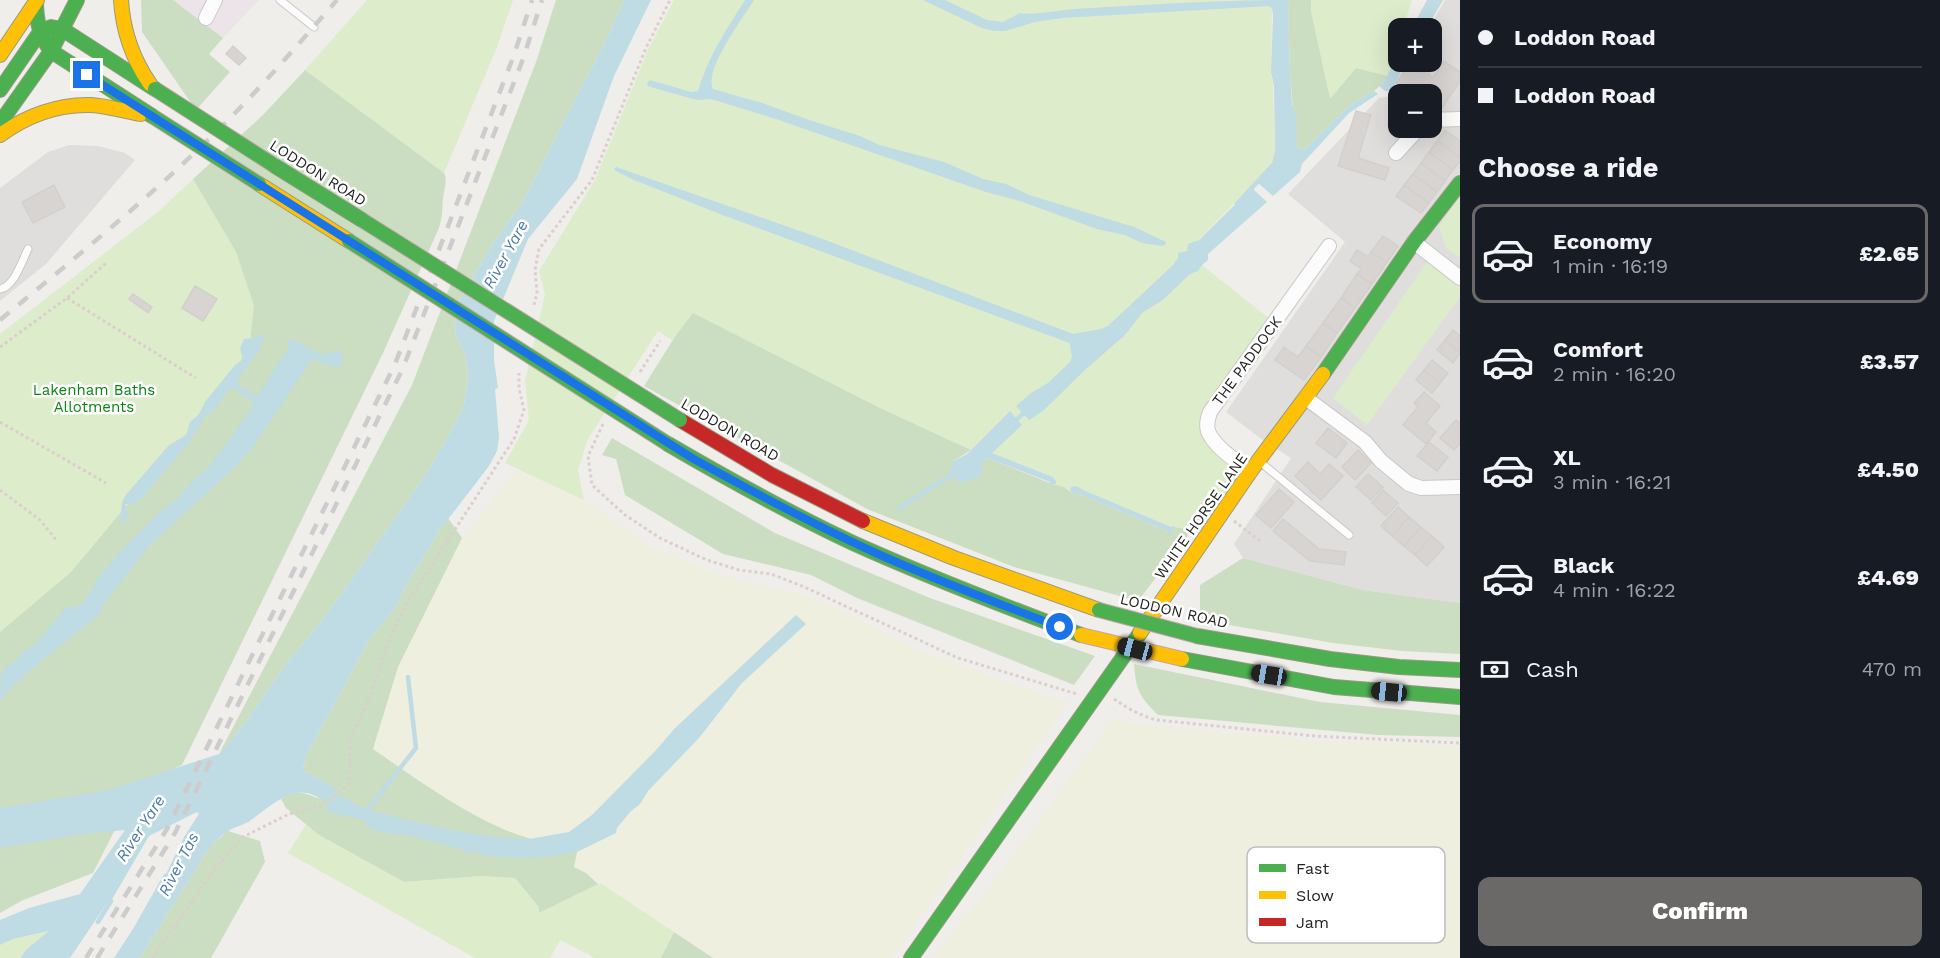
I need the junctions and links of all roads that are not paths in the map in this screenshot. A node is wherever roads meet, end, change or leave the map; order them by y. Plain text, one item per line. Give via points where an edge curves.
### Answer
1 (37, 0) edge
2 (77, 0) edge
3 (121, 0) edge
4 (216, 0) edge
5 (280, 0) edge
6 (206, 18) dead end
7 (314, 27) dead end
8 (62, 29) junction
9 (40, 32) junction
10 (51, 51) junction
11 (0, 55) edge
12 (155, 89) junction
13 (0, 90) edge
14 (152, 116) junction
15 (1460, 119) edge
16 (1442, 120) edge
17 (0, 123) edge
18 (0, 135) edge
19 (1410, 138) edge
20 (1396, 153) dead end
21 (1460, 183) edge
22 (1414, 242) junction
23 (1329, 246) dead end
24 (28, 249) dead end
25 (1460, 278) edge
26 (0, 289) edge
27 (1306, 398) junction
28 (1255, 467) junction
29 (1460, 487) edge
30 (1349, 536) dead end
31 (1460, 670) edge
32 (1460, 697) edge
33 (910, 958) edge

1 - 9 main road
1 - 11 main road
2 - 8 main road
3 - 12 main road via 126,40 138,67
4 - 6 street
5 - 7 lane
8 - 9 main road via 51,27
8 - 10 main road
8 - 12 main road, LODDON ROAD
9 - 10 main road
9 - 13 main road
10 - 14 main road
10 - 17 main road
12 - 31 main road, LODDON ROAD, bridge via 680,420 868,523 1099,610 1197,636 1330,659
14 - 18 main road via 92,105 66,106 39,113
14 - 32 main road, bridge via 668,444 773,503 877,554 1081,635 1182,659 1334,687
15 - 16 street
19 - 20 street
21 - 22 main road, WHITE HORSE LANE
22 - 25 street
22 - 27 main road, WHITE HORSE LANE
23 - 28 street, THE PADDOCK via 1210,412 1208,431 1214,441
24 - 26 lane via 11,282
27 - 28 main road, WHITE HORSE LANE
27 - 29 street via 1365,442 1409,484 1421,488
28 - 30 lane
28 - 33 main road, WHITE HORSE LANE

